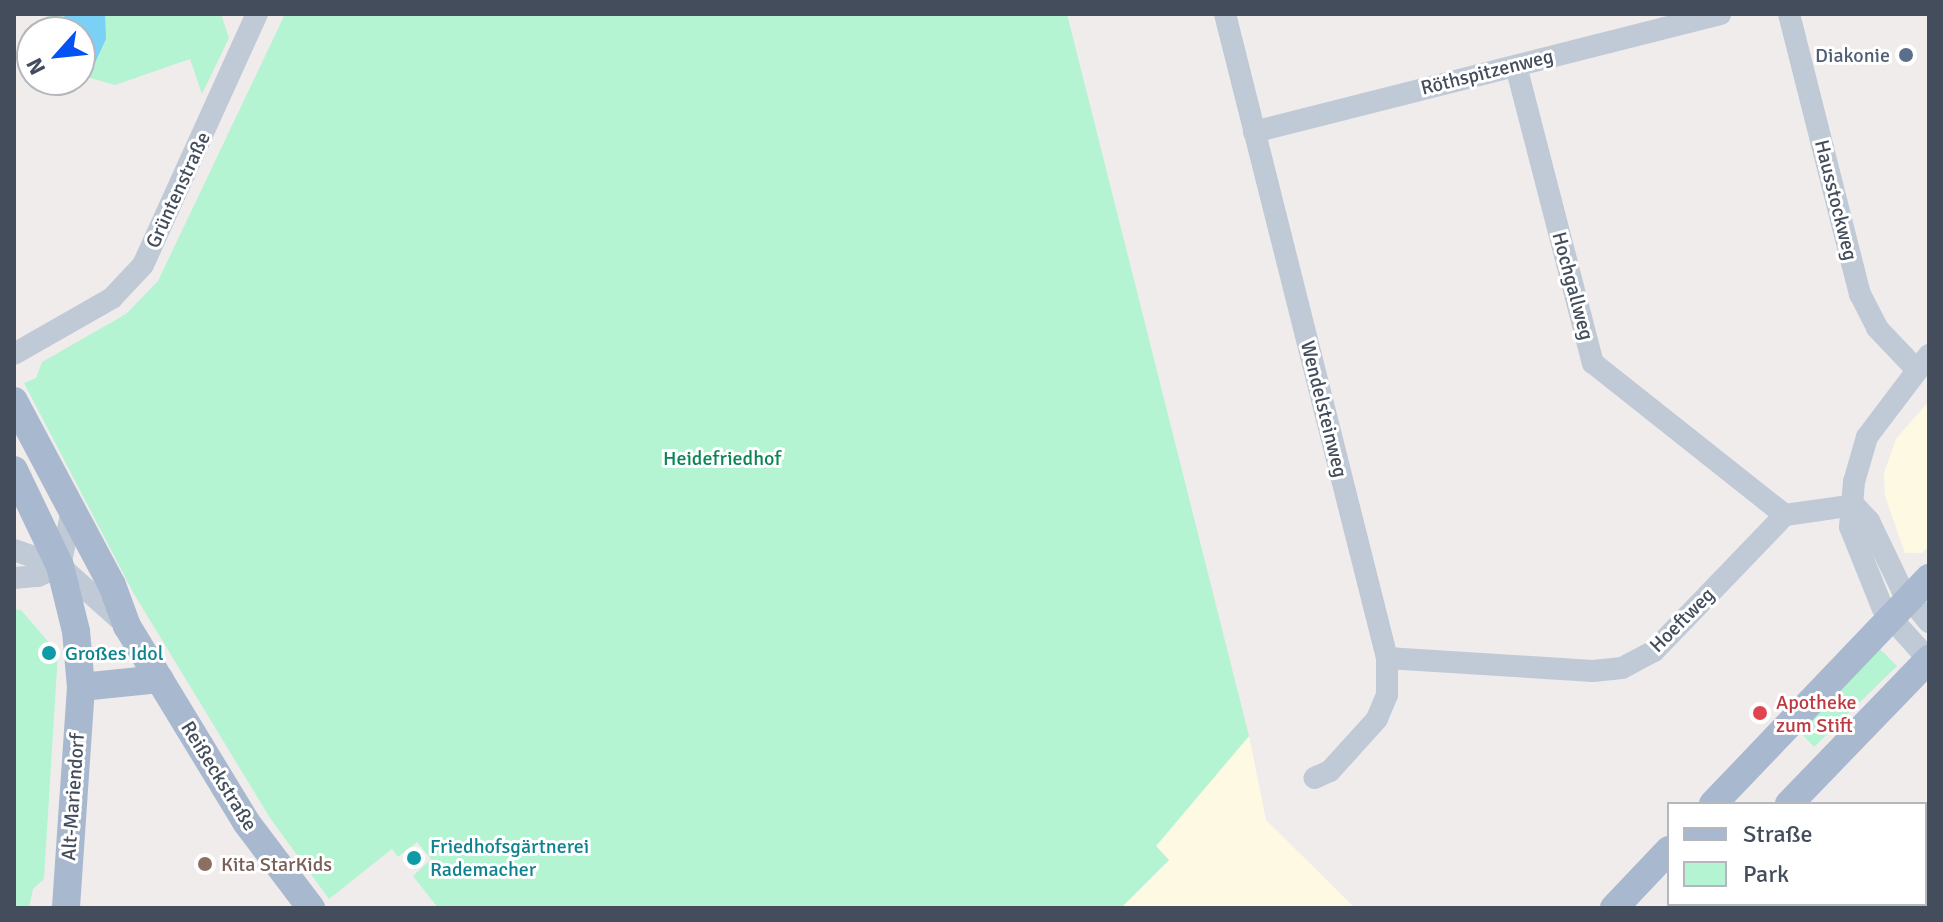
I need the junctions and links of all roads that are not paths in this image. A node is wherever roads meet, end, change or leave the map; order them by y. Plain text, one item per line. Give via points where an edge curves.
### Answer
1 (257, 14) edge
2 (1225, 14) edge
3 (1720, 14) edge
4 (1789, 14) edge
5 (1516, 66) junction
6 (1254, 132) junction
7 (14, 354) edge
8 (1922, 362) edge
9 (14, 401) edge
10 (14, 470) edge
11 (1854, 505) junction
12 (72, 510) junction
13 (1785, 515) junction
14 (14, 550) edge
15 (60, 566) junction
16 (14, 578) edge
17 (1929, 578) edge
18 (1898, 609) junction
19 (1929, 622) edge
20 (127, 626) junction
21 (1387, 658) junction
22 (1929, 660) edge
23 (160, 679) junction
24 (81, 687) junction
25 (1314, 778) dead end
26 (1715, 802) edge
27 (1791, 802) edge
28 (1667, 852) edge
29 (66, 908) edge
30 (311, 908) edge
31 (1614, 908) edge

1 - 7 street, Grüntenstraße via 143,265 112,298
2 - 6 street, Wendelsteinweg
3 - 5 street, Röthspitzenweg
4 - 8 street, Hausstockweg via 1860,294 1877,328
5 - 6 street, Röthspitzenweg
5 - 13 street, Hochgallweg via 1593,363
6 - 21 street, Wendelsteinweg
8 - 11 street via 1867,437 1854,482
9 - 12 main road, Reißeckstraße
10 - 15 main road, Alt-Mariendorf
11 - 13 street
11 - 18 street via 1869,521
12 - 15 street
12 - 20 main road, Reißeckstraße
13 - 21 street, Hoeftweg via 1664,641 1633,664 1593,671
14 - 15 street
15 - 16 street via 38,576
15 - 20 street
15 - 24 main road, Alt-Mariendorf via 75,623
17 - 18 main road
18 - 19 street
18 - 22 street
18 - 26 main road
20 - 23 main road, Reißeckstraße
21 - 25 street, Wendelsteinweg via 1387,695 1377,719 1330,771
22 - 27 main road
23 - 24 main road
23 - 30 main road, Reißeckstraße via 246,822
24 - 29 main road, Alt-Mariendorf
28 - 31 main road

